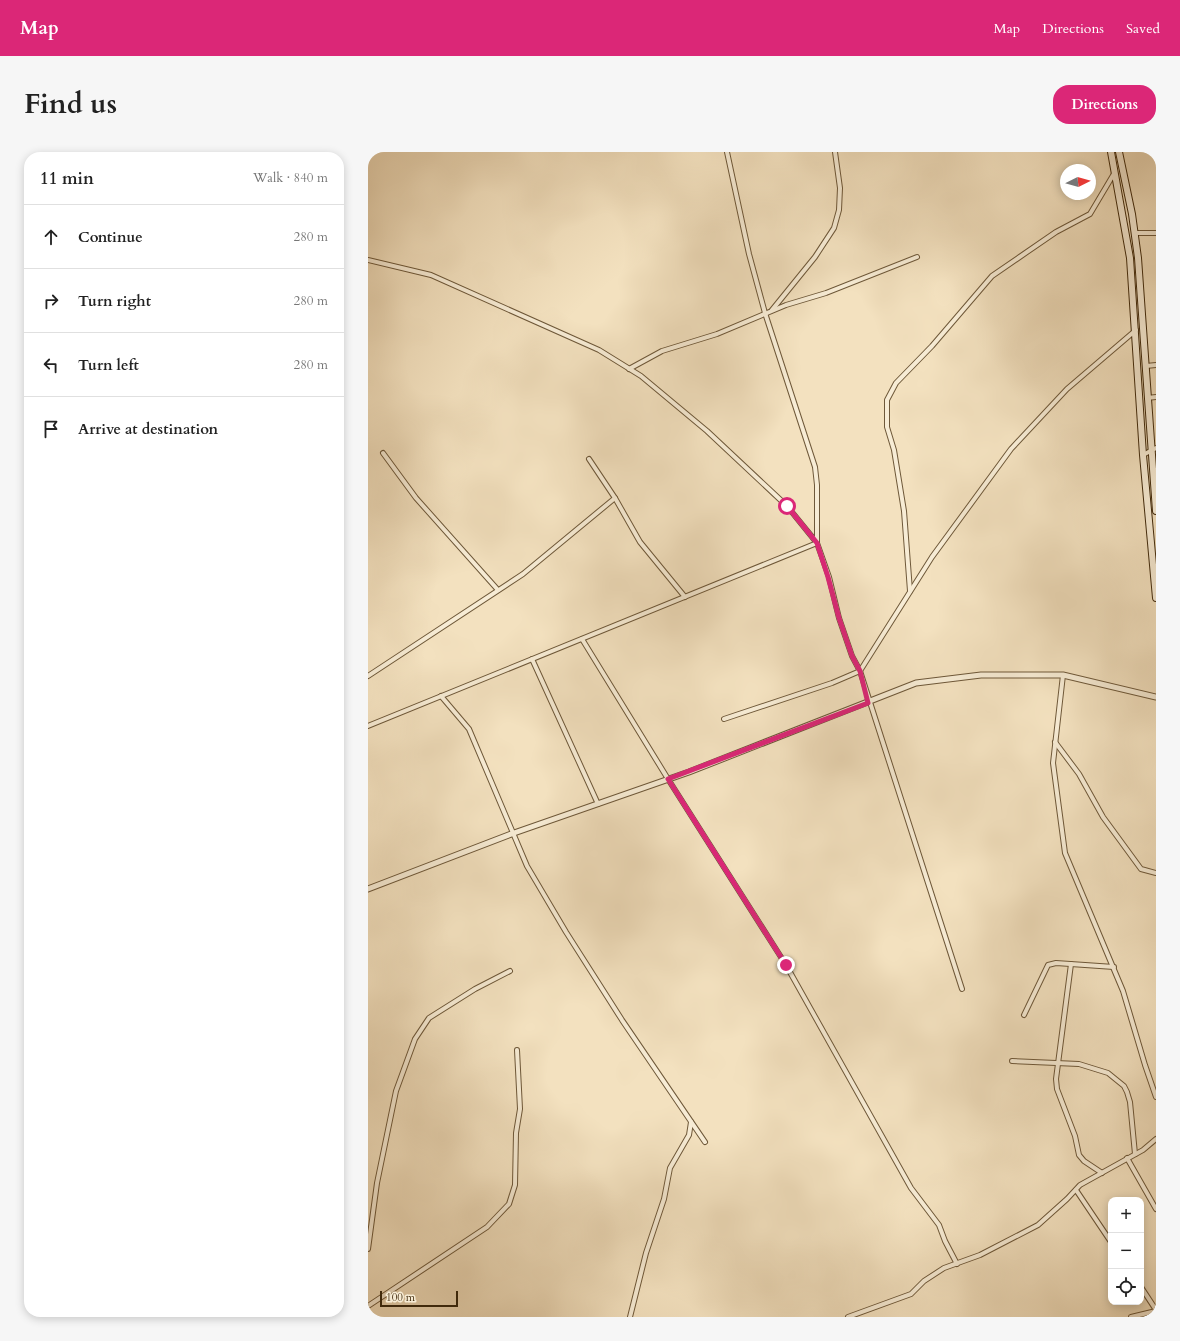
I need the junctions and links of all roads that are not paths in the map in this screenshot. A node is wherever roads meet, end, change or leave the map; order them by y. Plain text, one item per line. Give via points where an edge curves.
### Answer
1 (727, 152) edge
2 (835, 152) edge
3 (1111, 152) edge
4 (1120, 152) edge
5 (1115, 171) junction
6 (1135, 233) junction
7 (1156, 233) edge
8 (917, 256) dead end
9 (368, 260) edge
10 (772, 310) junction
11 (764, 313) junction
12 (1136, 329) junction
13 (1156, 365) edge
14 (1146, 366) junction
15 (629, 369) junction
16 (1156, 397) edge
17 (1147, 398) junction
18 (1153, 449) edge
19 (383, 453) dead end
20 (1143, 455) junction
21 (589, 459) dead end
22 (615, 498) junction
23 (1156, 512) edge
24 (817, 543) junction
25 (498, 590) junction
26 (910, 591) junction
27 (685, 597) junction
28 (1156, 598) edge
29 (582, 639) junction
30 (532, 659) junction
31 (860, 671) junction
32 (1063, 675) junction
33 (368, 676) edge
34 (441, 696) junction
35 (1156, 697) edge
36 (868, 703) junction
37 (724, 719) dead end
38 (368, 726) edge
39 (1055, 742) junction
40 (668, 779) junction
41 (598, 804) junction
42 (514, 833) junction
43 (1156, 873) edge
44 (368, 889) edge
45 (1071, 964) junction
46 (1114, 967) junction
47 (510, 971) dead end
48 (962, 989) dead end
49 (1024, 1015) dead end
50 (517, 1050) dead end
51 (1012, 1061) dead end
52 (1058, 1064) junction
53 (1156, 1097) edge
54 (691, 1121) junction
55 (1156, 1139) edge
56 (705, 1142) dead end
57 (1135, 1154) junction
58 (1127, 1158) junction
59 (1102, 1173) junction
60 (1076, 1190) junction
61 (1156, 1209) edge
62 (1108, 1238) edge
63 (368, 1250) edge
64 (957, 1264) junction
65 (1144, 1292) edge
66 (368, 1306) edge
67 (1156, 1310) edge
68 (630, 1317) edge
69 (848, 1317) edge
70 (1131, 1317) edge

1 - 11 street
2 - 10 street via 840,188 839,210 834,228 815,257
3 - 5 main road
4 - 6 main road
5 - 12 main road via 1130,258
5 - 26 street via 1090,214 1056,232 992,276 932,346 896,383 887,400 887,427 894,450 904,511
6 - 7 street
6 - 14 main road
8 - 10 street via 826,293
9 - 15 street via 431,275 599,350
10 - 11 street
11 - 15 street via 717,334 662,351
11 - 24 street via 815,467
12 - 20 main road
12 - 26 street via 1068,389 1011,449
13 - 14 street
14 - 17 main road
15 - 24 street via 641,376 718,441 787,506
16 - 17 street
17 - 18 main road
18 - 20 street
18 - 23 main road
19 - 25 street via 416,498
20 - 28 main road
21 - 22 street
22 - 25 street via 523,574
22 - 27 street via 640,542
24 - 27 street
24 - 31 street via 839,618
25 - 33 street
26 - 31 street
27 - 29 street
29 - 30 street
29 - 40 street
30 - 34 street
30 - 41 street
31 - 36 street
31 - 37 street
32 - 35 street
32 - 36 street via 981,675 946,678 916,683
32 - 39 street
34 - 38 street
34 - 42 street via 469,730
36 - 40 street
36 - 48 street
39 - 43 street via 1079,774 1103,817 1141,869
39 - 46 street via 1053,763 1065,853 1094,926
40 - 41 street
40 - 64 street via 786,965 911,1188 939,1225
41 - 42 street
42 - 44 street
42 - 54 street via 527,866 566,932
45 - 46 street
45 - 49 street via 1048,965
45 - 52 street
46 - 53 street
47 - 63 street via 428,1018 416,1039 396,1091 377,1183
50 - 66 street via 520,1109 516,1133 515,1184 509,1204 487,1227
51 - 52 street
52 - 57 street via 1079,1064 1108,1073 1124,1086 1130,1102
52 - 59 street via 1057,1089 1079,1155
54 - 56 street
54 - 68 street via 689,1134 670,1168 664,1199 646,1253
55 - 57 street
57 - 58 street
58 - 59 street
58 - 61 street
59 - 60 street
60 - 62 street
60 - 64 street via 1038,1225 991,1250
64 - 69 street via 935,1273 910,1294
65 - 67 street
67 - 70 street

